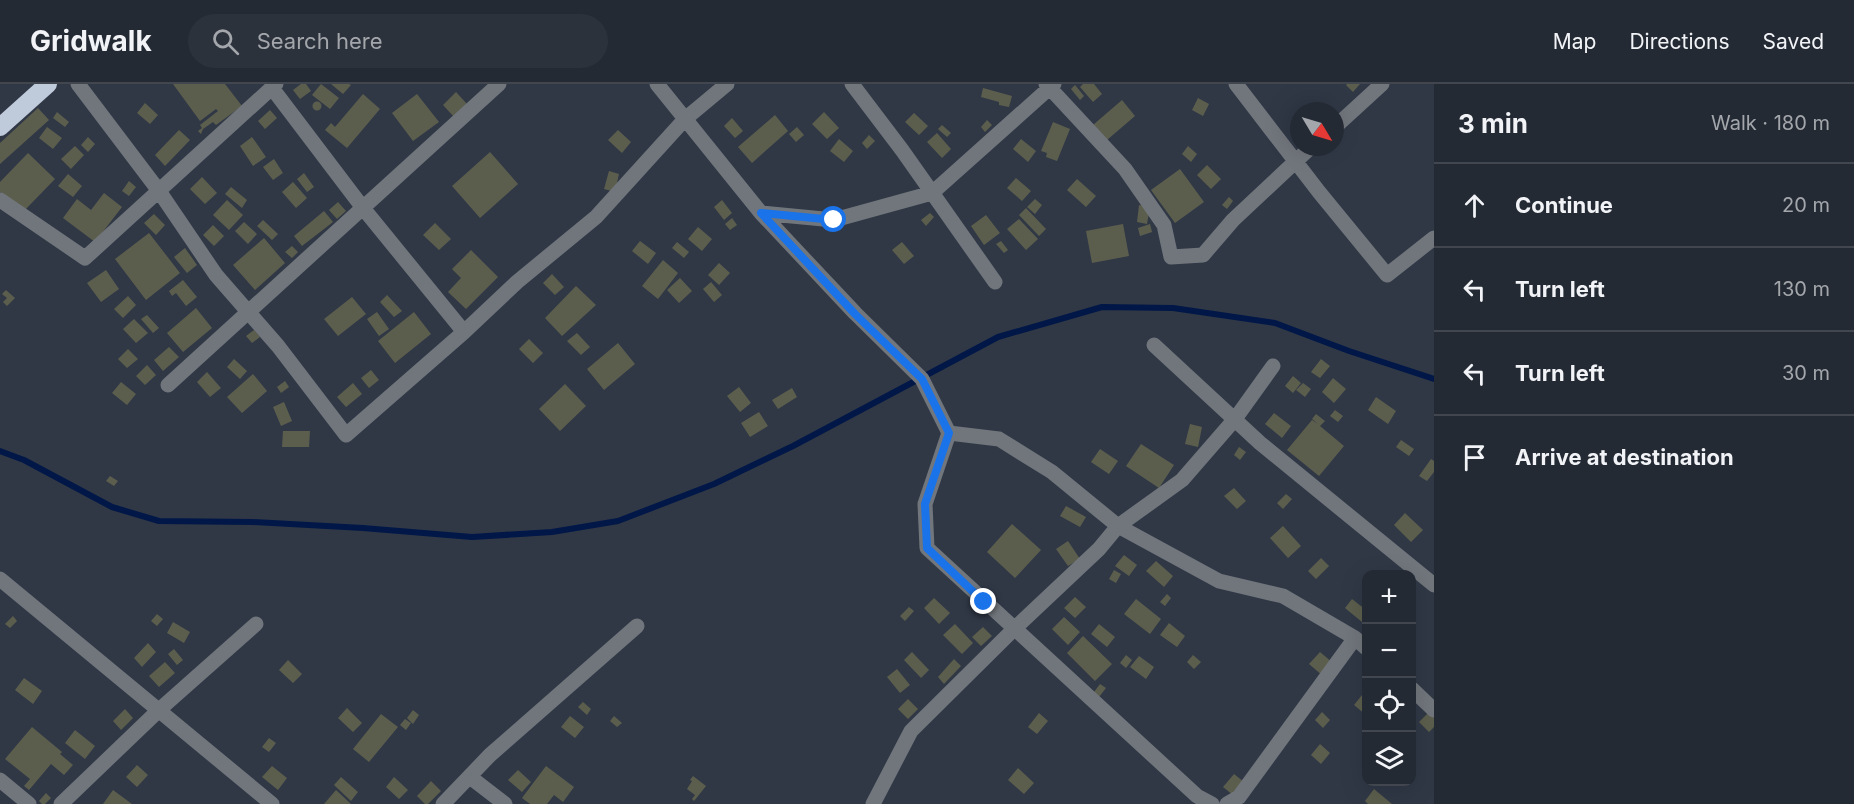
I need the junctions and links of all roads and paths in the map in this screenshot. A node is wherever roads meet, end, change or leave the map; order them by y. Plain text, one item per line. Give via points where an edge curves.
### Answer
1 (48, 84) edge
2 (78, 84) edge
3 (499, 84) edge
4 (657, 84) edge
5 (727, 84) edge
6 (852, 84) edge
7 (1236, 84) edge
8 (1382, 84) edge
9 (1050, 85) edge
10 (274, 86) edge
11 (685, 119) junction
12 (1344, 119) edge
13 (0, 127) edge
14 (1301, 156) edge
15 (1295, 161) junction
16 (159, 190) junction
17 (932, 193) junction
18 (0, 200) edge
19 (363, 208) junction
20 (761, 213) junction
21 (1434, 238) edge
22 (995, 282) dead end
23 (248, 312) junction
24 (465, 332) junction
25 (1154, 345) dead end
26 (1273, 366) dead end
27 (168, 385) dead end
28 (1234, 419) junction
29 (949, 433) junction
30 (1118, 526) junction
31 (0, 579) edge
32 (1434, 585) edge
33 (256, 624) dead end
34 (637, 626) dead end
35 (1014, 629) junction
36 (1361, 643) edge
37 (1416, 693) edge
38 (159, 710) junction
39 (1434, 710) edge
40 (470, 777) junction
41 (0, 780) edge
42 (29, 804) edge
43 (61, 804) edge
44 (272, 804) edge
45 (443, 804) edge
46 (505, 804) edge
47 (873, 804) edge
48 (1212, 804) edge
49 (1227, 804) edge

1 - 13 highway
2 - 16 street
3 - 19 street
4 - 11 street
5 - 11 street
6 - 17 street
7 - 15 street
8 - 12 street
9 - 15 street via 1125,169 1164,225 1172,257 1203,255 1233,220
9 - 17 street
10 - 16 street
10 - 19 street
11 - 20 street
11 - 24 street via 596,217 517,282
14 - 15 street
15 - 21 street via 1387,275
16 - 18 street via 85,258
16 - 23 street via 216,274
17 - 20 street via 834,220
17 - 22 street
19 - 23 street
19 - 24 street
20 - 29 street via 922,379
23 - 24 street via 346,435
23 - 27 street
25 - 28 street
26 - 28 street
28 - 30 street via 1182,480
28 - 32 street
29 - 30 street via 999,439 1052,472
29 - 35 street via 925,504 927,548
30 - 35 street
30 - 36 street via 1219,581 1283,596
31 - 38 street
33 - 38 street
34 - 40 street
35 - 47 street via 910,732
35 - 48 street via 1197,796
36 - 49 street via 1239,797
37 - 39 street
38 - 43 street
38 - 44 street
40 - 45 street
40 - 46 street
41 - 42 street

